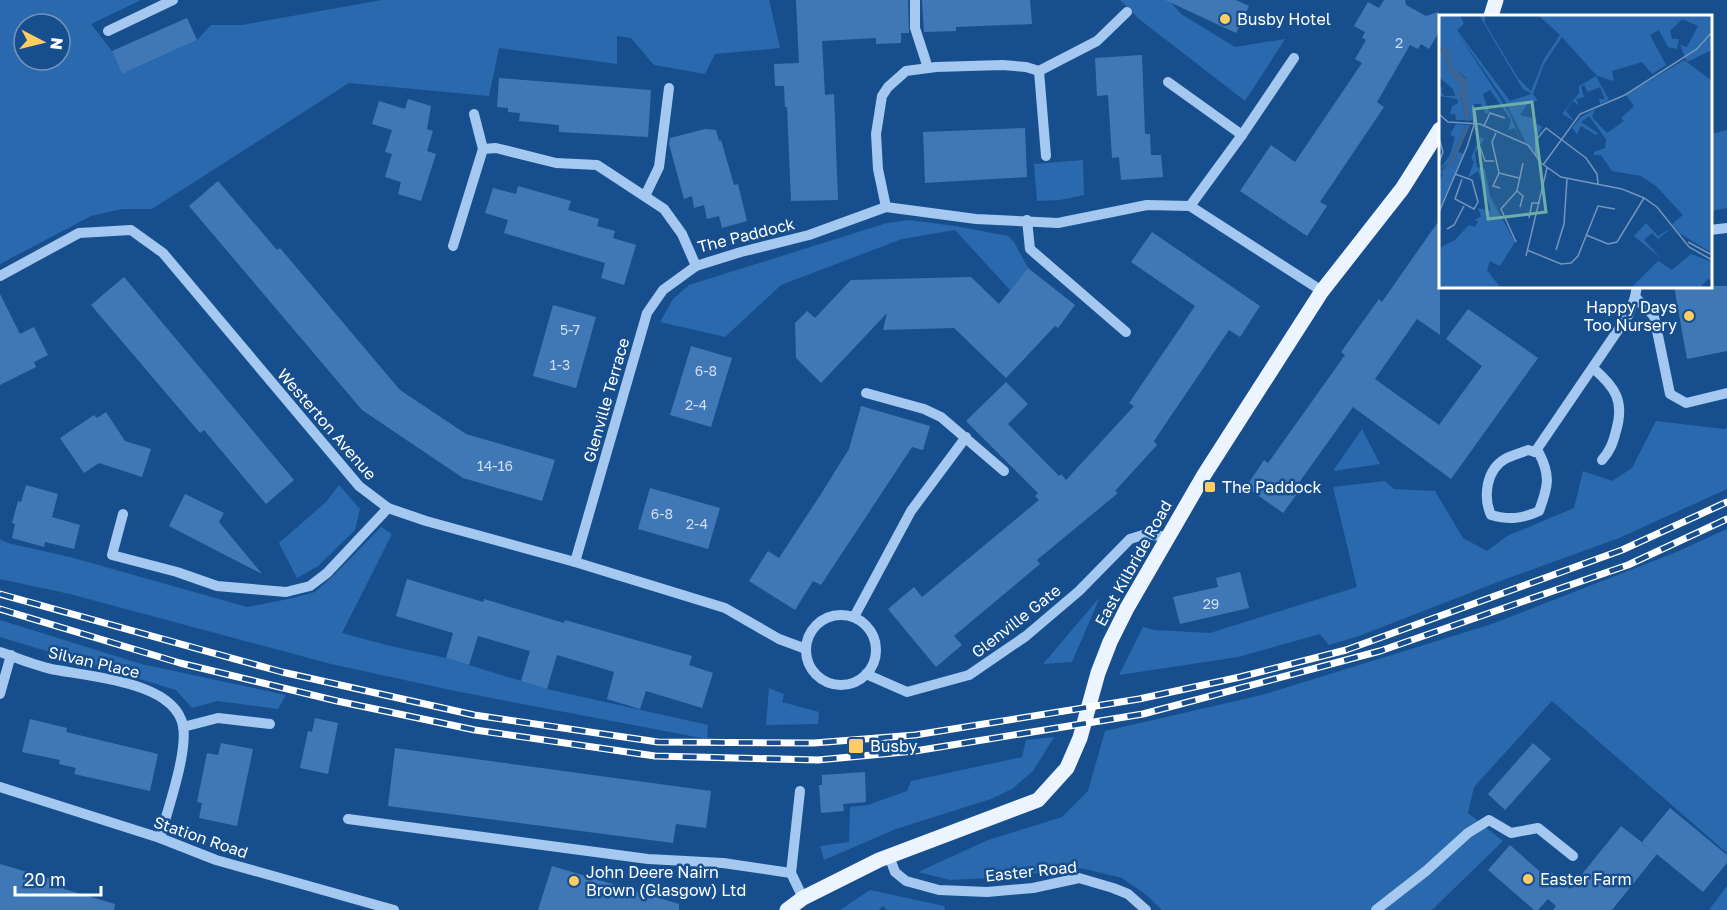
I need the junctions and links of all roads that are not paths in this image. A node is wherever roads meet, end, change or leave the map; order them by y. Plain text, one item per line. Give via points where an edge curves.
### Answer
1 (173, 0) edge
2 (915, 0) edge
3 (1497, 0) edge
4 (1127, 12) dead end
5 (1491, 15) edge
6 (108, 31) dead end
7 (1294, 58) dead end
8 (928, 68) junction
9 (1039, 71) junction
10 (1168, 82) dead end
11 (669, 88) dead end
12 (474, 114) dead end
13 (1439, 131) edge
14 (1242, 135) junction
15 (483, 148) junction
16 (1046, 156) dead end
17 (645, 196) junction
18 (1190, 206) junction
19 (886, 207) junction
20 (1027, 220) junction
21 (1727, 228) edge
22 (1712, 230) edge
23 (453, 246) dead end
24 (696, 266) junction
25 (0, 276) edge
26 (1322, 291) junction
27 (1636, 292) edge
28 (1126, 332) dead end
29 (1593, 368) junction
30 (867, 393) dead end
31 (1727, 393) edge
32 (966, 437) junction
33 (1535, 452) junction
34 (1602, 460) dead end
35 (1005, 471) dead end
36 (388, 508) junction
37 (123, 514) dead end
38 (1167, 537) junction
39 (575, 562) junction
40 (854, 617) junction
41 (806, 649) junction
42 (5, 654) edge
43 (866, 674) junction
44 (0, 694) edge
45 (270, 723) dead end
46 (183, 727) junction
47 (0, 787) edge
48 (800, 791) dead end
49 (348, 819) dead end
50 (159, 838) junction
51 (889, 856) junction
52 (1573, 856) dead end
53 (791, 873) junction
54 (803, 898) junction
55 (394, 910) edge
56 (787, 910) edge
57 (1146, 910) edge
58 (1376, 910) edge

1 - 6 street
2 - 8 street via 915,28
3 - 5 main road
4 - 9 street via 1097,41
7 - 14 street
8 - 9 street via 1002,65
8 - 19 street via 906,71 882,96 876,134
9 - 16 street
10 - 14 street
11 - 17 street via 659,167
12 - 15 street
13 - 26 main road, East Kilbride Road via 1402,189
14 - 18 street
15 - 17 street, The Paddock via 556,163 597,165
15 - 23 street
17 - 24 street, The Paddock via 664,209 682,234
18 - 20 street, The Paddock via 1147,205 1058,223
18 - 26 street
19 - 20 street, The Paddock via 976,219
19 - 24 street, The Paddock via 809,235
20 - 28 street via 1030,249
21 - 22 street
24 - 39 street, Glenville Terrace via 663,290 647,313
25 - 36 street, Westerton Avenue via 80,234 131,230 163,253 359,486
26 - 38 main road, East Kilbride Road
27 - 29 street via 1629,314
27 - 31 street via 1653,316 1670,394 1686,403
29 - 33 street
29 - 34 street via 1610,383 1619,404 1620,416 1610,451
30 - 32 street via 924,409
32 - 35 street
32 - 40 street via 911,511
33 - 33 street via 1547,468 1547,489 1539,511 1524,518 1491,516 1486,490 1491,474 1503,460 1528,450
36 - 37 street via 327,573 310,586 286,592 217,586 112,555
36 - 39 street, Westerton Avenue
38 - 43 street, Glenville Gate via 1146,534 1130,539 1079,591 1026,636 969,675 907,692
38 - 51 main road, East Kilbride Road via 1110,642 1080,738 1067,768 1054,785 1038,800
39 - 41 street, Westerton Avenue via 725,608 779,639
40 - 41 street via 832,616 822,621 808,638
40 - 43 street via 872,632 875,643 873,665
41 - 43 street via 812,669 828,682 841,685
42 - 44 street, Silvan Place
42 - 46 street, Silvan Place via 54,670 138,686 176,708
45 - 46 street via 218,718
46 - 50 street via 181,759
47 - 50 street, Station Road
48 - 53 street
49 - 53 street via 648,859 723,863
50 - 55 street, Station Road via 216,860
51 - 54 main road, East Kilbride Road
51 - 57 street, Easter Road via 895,872 906,881 939,890 987,892 1079,878 1128,894
52 - 58 street via 1538,828 1512,833 1489,820
53 - 54 street
54 - 56 main road, East Kilbride Road

